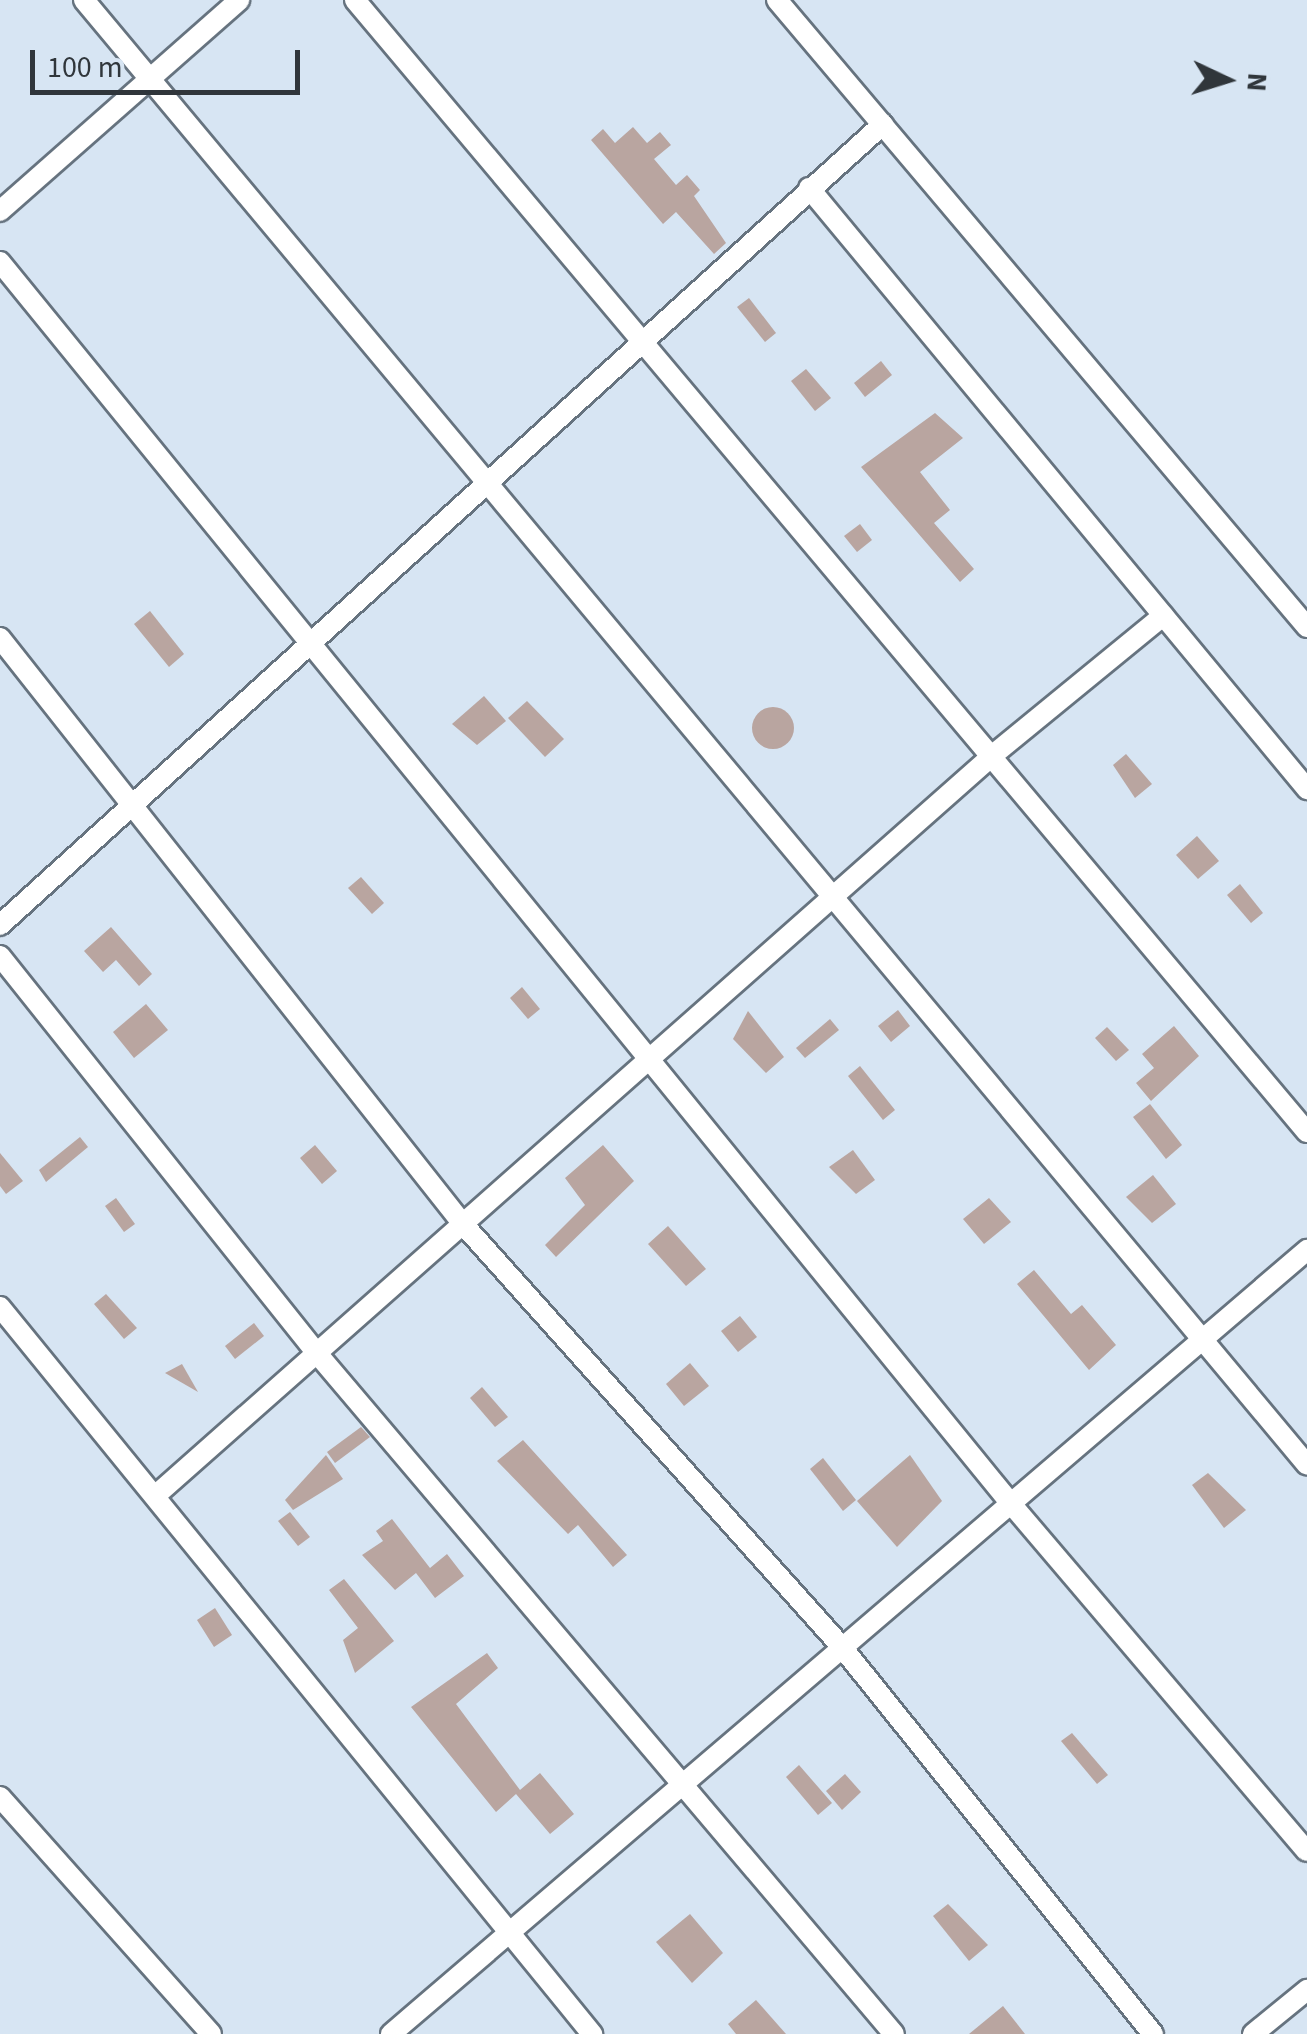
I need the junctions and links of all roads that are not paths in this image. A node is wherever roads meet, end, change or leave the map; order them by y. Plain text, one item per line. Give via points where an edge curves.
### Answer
1 (84, 0) edge
2 (239, 0) edge
3 (355, 0) edge
4 (777, 0) edge
5 (148, 77) junction
6 (883, 124) junction
7 (809, 188) junction
8 (0, 211) edge
9 (0, 262) edge
10 (642, 346) junction
11 (486, 485) junction
12 (1163, 616) junction
13 (1307, 627) edge
14 (0, 638) edge
15 (312, 646) junction
16 (993, 755) junction
17 (1307, 789) edge
18 (136, 810) junction
19 (830, 899) junction
20 (0, 925) edge
21 (0, 956) edge
22 (648, 1060) junction
23 (1307, 1132) edge
24 (462, 1223) junction
25 (1307, 1250) edge
26 (0, 1308) edge
27 (1205, 1342) junction
28 (316, 1352) junction
29 (1307, 1465) edge
30 (155, 1496) junction
31 (1007, 1499) junction
32 (841, 1646) junction
33 (686, 1788) junction
34 (0, 1796) edge
35 (1307, 1850) edge
36 (507, 1936) junction
37 (1307, 1990) edge
38 (211, 2034) edge
39 (390, 2034) edge
40 (592, 2034) edge
41 (894, 2034) edge
42 (1154, 2034) edge
43 (1253, 2034) edge

1 - 5 street
2 - 5 street
3 - 10 street
4 - 6 street
5 - 8 street
5 - 11 street
6 - 7 street
6 - 13 street
7 - 10 street
7 - 12 street
9 - 15 street
10 - 11 street
10 - 16 street
11 - 15 street
11 - 19 street
12 - 16 street
12 - 17 street
14 - 18 street
15 - 18 street
15 - 22 street
16 - 19 street
16 - 23 street
18 - 20 street
18 - 24 street
19 - 22 street
19 - 27 street
21 - 28 street
22 - 24 street
22 - 31 street
24 - 28 street
24 - 32 street
25 - 27 street
26 - 30 street
27 - 29 street
27 - 31 street
28 - 30 street
28 - 33 street
30 - 36 street
31 - 32 street
31 - 35 street
32 - 33 street
32 - 42 street
33 - 36 street
33 - 41 street
34 - 38 street
36 - 39 street
36 - 40 street
37 - 43 street

